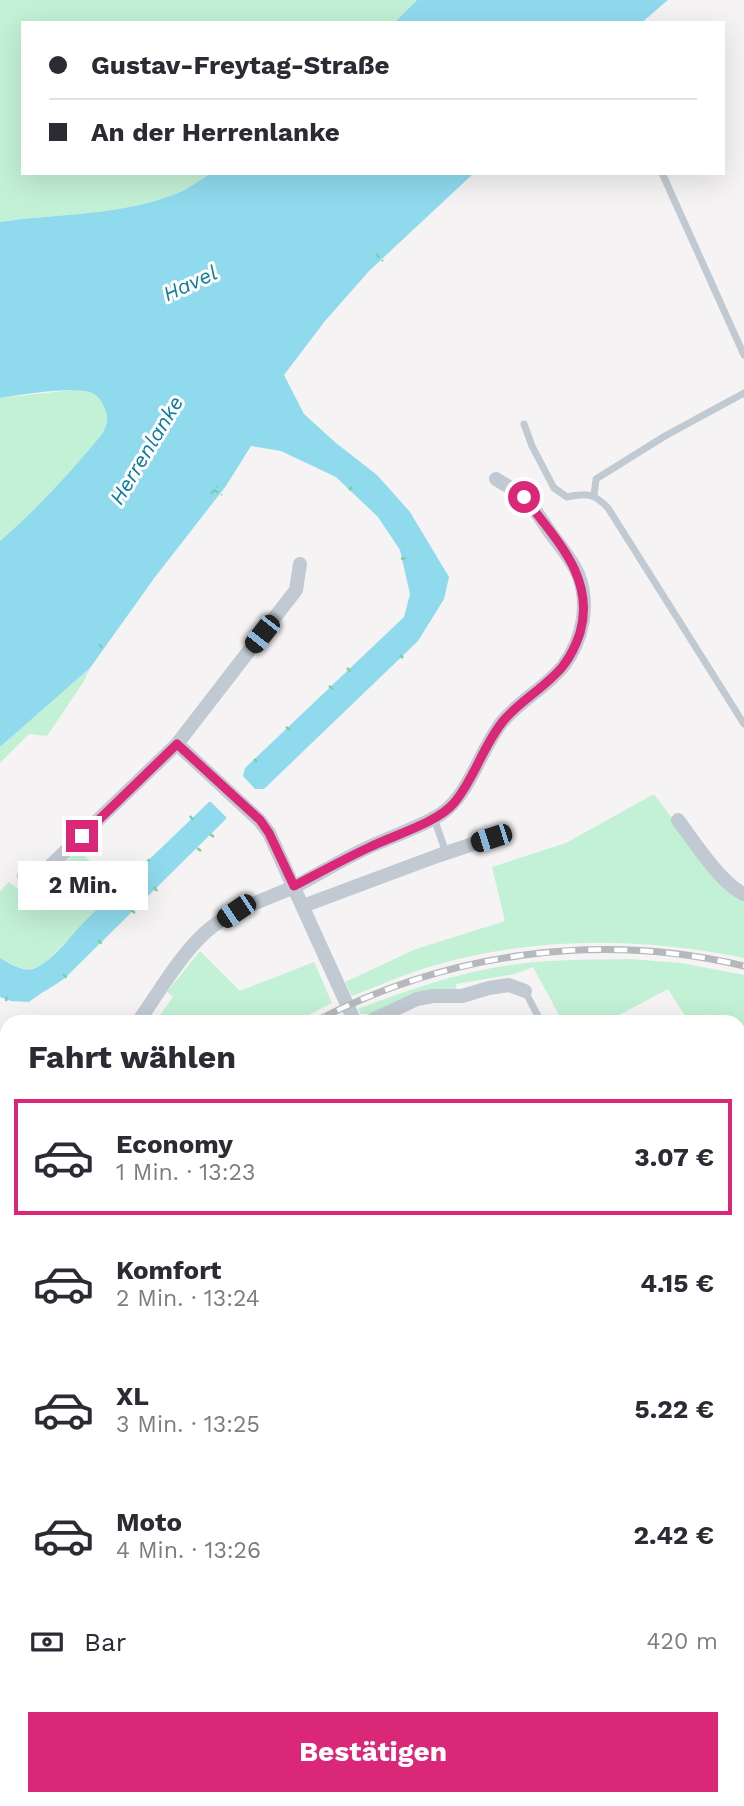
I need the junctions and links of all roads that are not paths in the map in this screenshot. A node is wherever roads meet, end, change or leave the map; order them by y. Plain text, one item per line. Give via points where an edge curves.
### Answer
1 (663, 175) edge
2 (744, 355) edge
3 (744, 393) edge
4 (524, 424) dead end
5 (496, 479) dead end
6 (594, 496) junction
7 (300, 564) dead end
8 (744, 724) edge
9 (177, 744) junction
10 (434, 818) junction
11 (678, 820) dead end
12 (491, 838) dead end
13 (446, 853) junction
14 (24, 876) dead end
15 (294, 886) junction
16 (744, 894) edge
17 (303, 906) junction
18 (525, 991) joint
19 (143, 1015) edge
20 (352, 1015) edge
21 (383, 1015) edge
22 (537, 1015) edge

1 - 2 lane
3 - 6 lane via 596,479
4 - 6 lane via 554,488 567,497
5 - 10 street via 524,497 568,556 583,590 582,627 563,666 504,720 456,801
6 - 8 lane via 608,508
7 - 9 street via 296,590
9 - 14 street via 47,869
9 - 15 street via 260,820
10 - 13 lane
10 - 15 street
11 - 16 street via 710,864
12 - 13 street
13 - 17 street
15 - 17 street
15 - 19 street via 213,926
17 - 20 street
18 - 21 street via 509,985 462,996 433,996
18 - 22 lane

